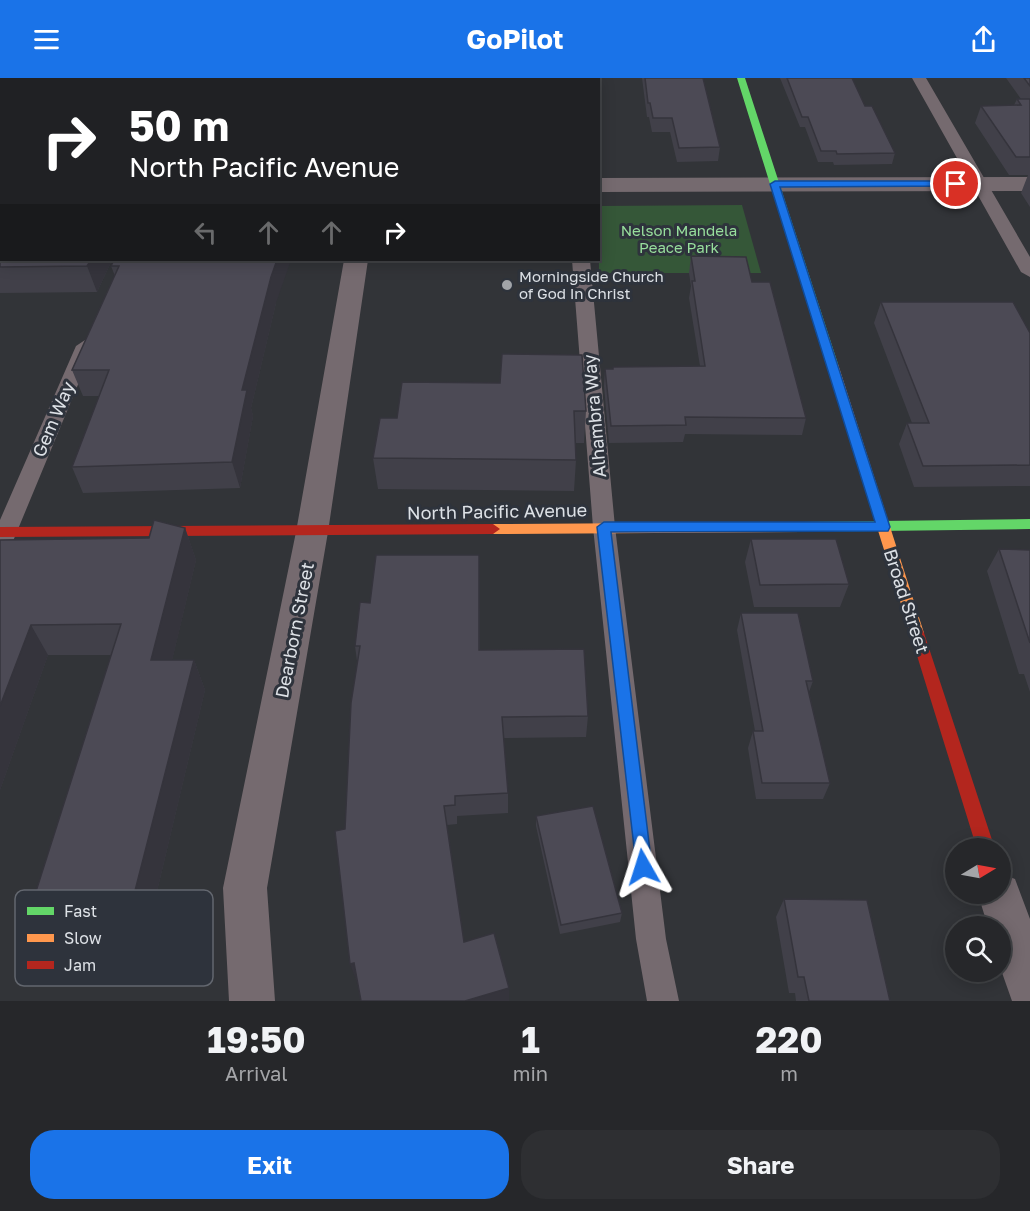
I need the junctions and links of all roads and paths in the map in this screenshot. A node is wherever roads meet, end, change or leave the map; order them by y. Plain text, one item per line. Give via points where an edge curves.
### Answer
1 (741, 78) edge
2 (919, 78) edge
3 (775, 184) junction
4 (980, 184) junction
5 (1030, 184) edge
6 (600, 185) edge
7 (356, 261) edge
8 (580, 261) edge
9 (1030, 272) edge
10 (94, 326) edge
11 (1030, 524) edge
12 (604, 527) junction
13 (883, 527) junction
14 (312, 532) junction
15 (2, 537) edge
16 (982, 838) edge
17 (1003, 904) edge
18 (1030, 988) edge
19 (252, 1001) edge
20 (663, 1001) edge

1 - 3 street, Broad Street
2 - 4 lane
3 - 4 street
3 - 6 street
3 - 13 street, Broad Street
4 - 5 street
4 - 9 lane
7 - 14 street, Dearborn Street
8 - 12 lane, Alhambra Way
10 - 15 lane, Gem Way
11 - 13 street, North Pacific Avenue
12 - 13 street, North Pacific Avenue
12 - 14 street, North Pacific Avenue
12 - 20 lane, Alhambra Way via 651,939
13 - 16 street, Broad Street
14 - 15 street, North Pacific Avenue
14 - 19 street, Dearborn Street via 245,888
17 - 18 street

